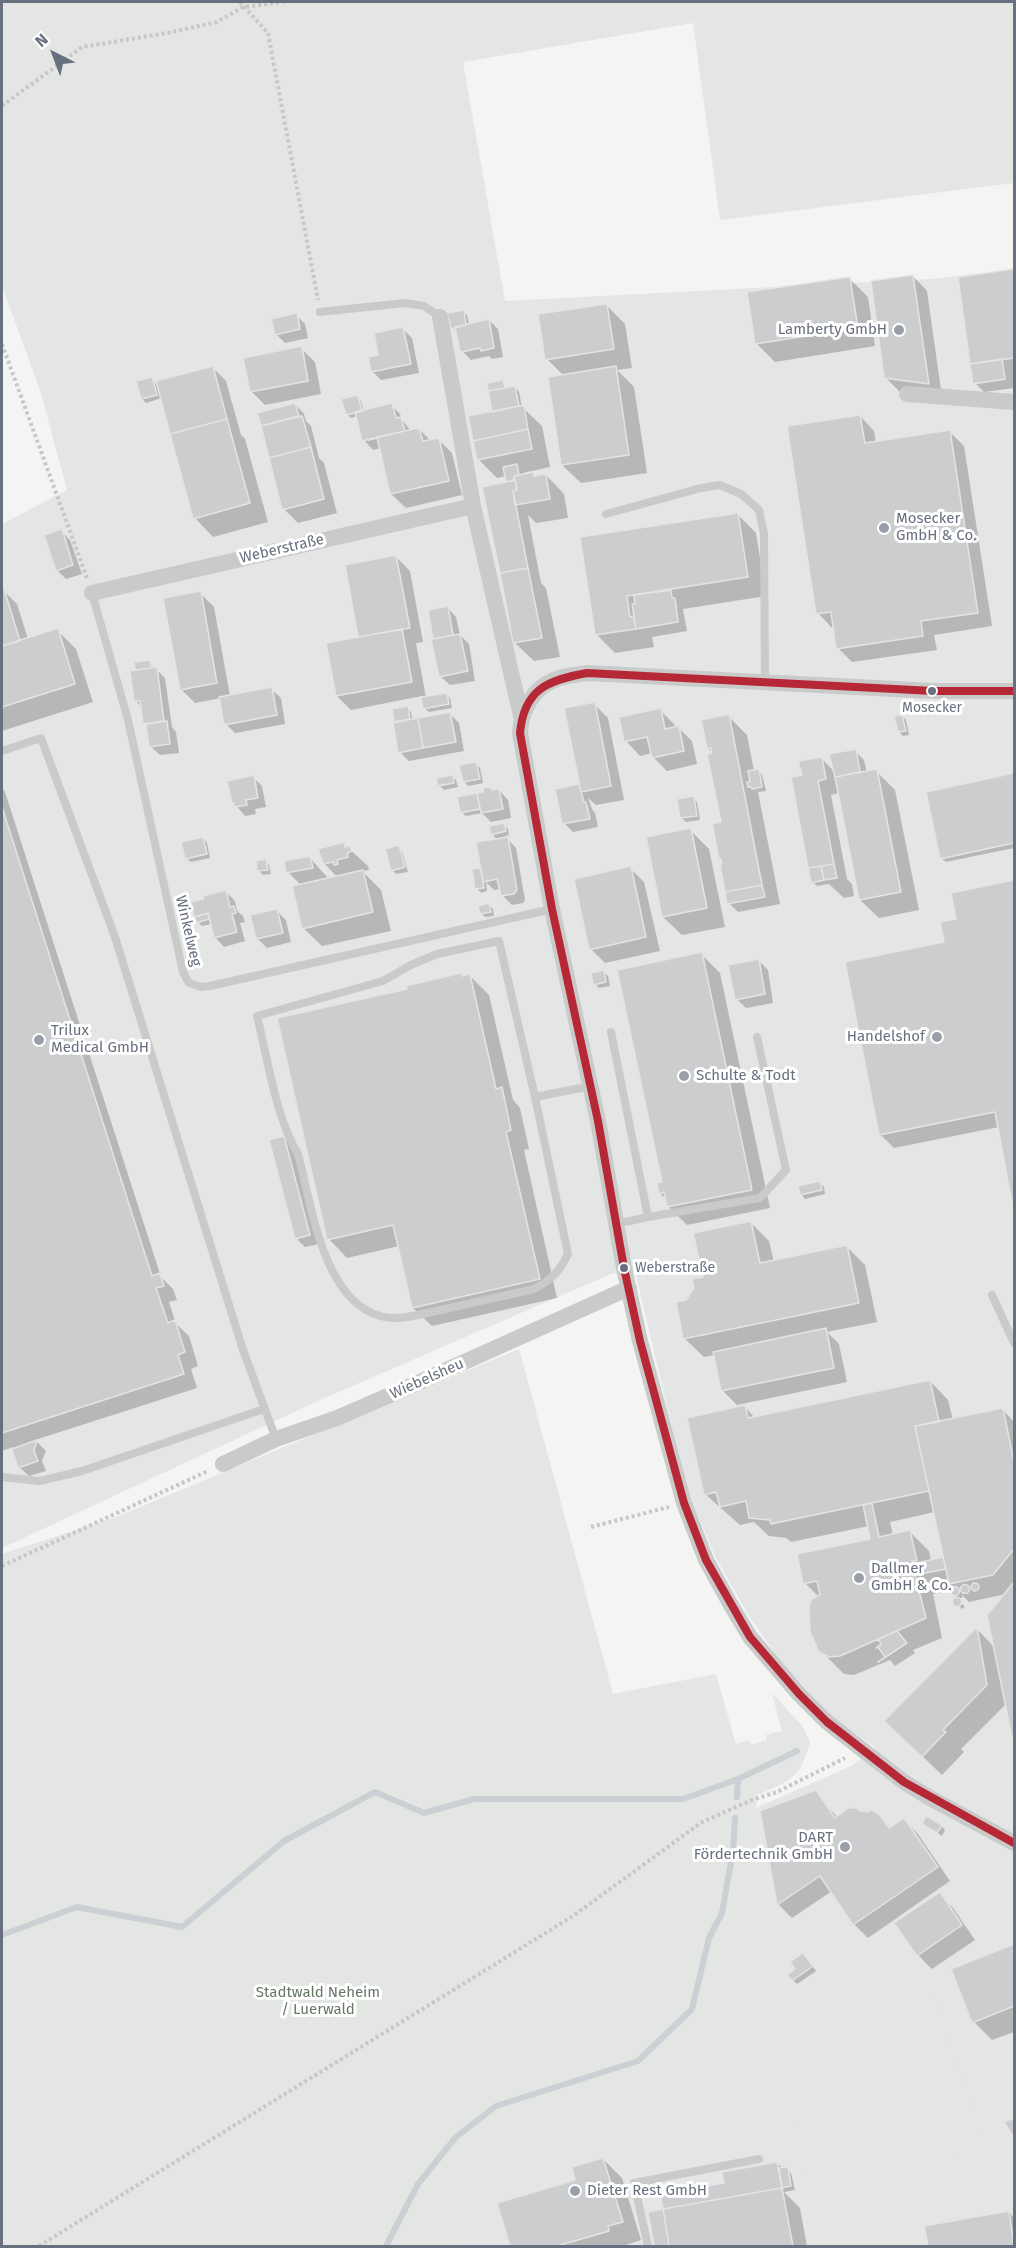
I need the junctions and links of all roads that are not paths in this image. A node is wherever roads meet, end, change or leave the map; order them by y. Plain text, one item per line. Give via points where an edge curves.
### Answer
1 (320, 312) road end
2 (440, 317) joint
3 (907, 394) dead end
4 (1014, 402) edge
5 (473, 506) junction
6 (606, 514) dead end
7 (92, 593) joint
8 (765, 682) junction
9 (1014, 690) edge
10 (521, 716) junction
11 (2, 751) edge
12 (552, 909) junction
13 (611, 1032) dead end
14 (757, 1037) dead end
15 (591, 1086) junction
16 (535, 1096) junction
17 (648, 1217) junction
18 (616, 1224) junction
19 (628, 1288) junction
20 (992, 1294) dead end
21 (1014, 1343) edge
22 (264, 1409) junction
23 (276, 1439) junction
24 (223, 1464) road end
25 (2, 1477) edge
26 (1014, 1843) edge
27 (759, 2159) dead end
28 (648, 2247) edge

1 - 2 lane via 405,303 424,306
2 - 5 street
3 - 4 street
5 - 7 street, Weberstraße
5 - 10 street
6 - 8 lane via 720,485 741,494 759,510 764,534
7 - 12 lane, Winkelweg via 128,720 183,972 189,983 210,986
8 - 9 street via 933,691
8 - 10 street via 587,673 554,680 532,697
10 - 12 street via 520,733
11 - 22 lane via 41,738 115,937
12 - 15 street
13 - 17 lane
14 - 17 lane via 786,1170 760,1198
15 - 16 lane
15 - 18 street
16 - 16 lane via 499,941 437,954 382,981 257,1016 282,1120 298,1154 328,1263 339,1284 371,1313 392,1318 414,1315 534,1289 561,1269 568,1254
17 - 18 lane
18 - 19 street
19 - 23 street, Wiebelsheu via 337,1418
19 - 26 street via 684,1503 706,1560 750,1637 799,1694 858,1748 930,1798
20 - 21 lane
22 - 23 lane
22 - 25 lane via 82,1472 40,1481
23 - 24 street, Wiebelsheu
27 - 28 lane via 634,2182

